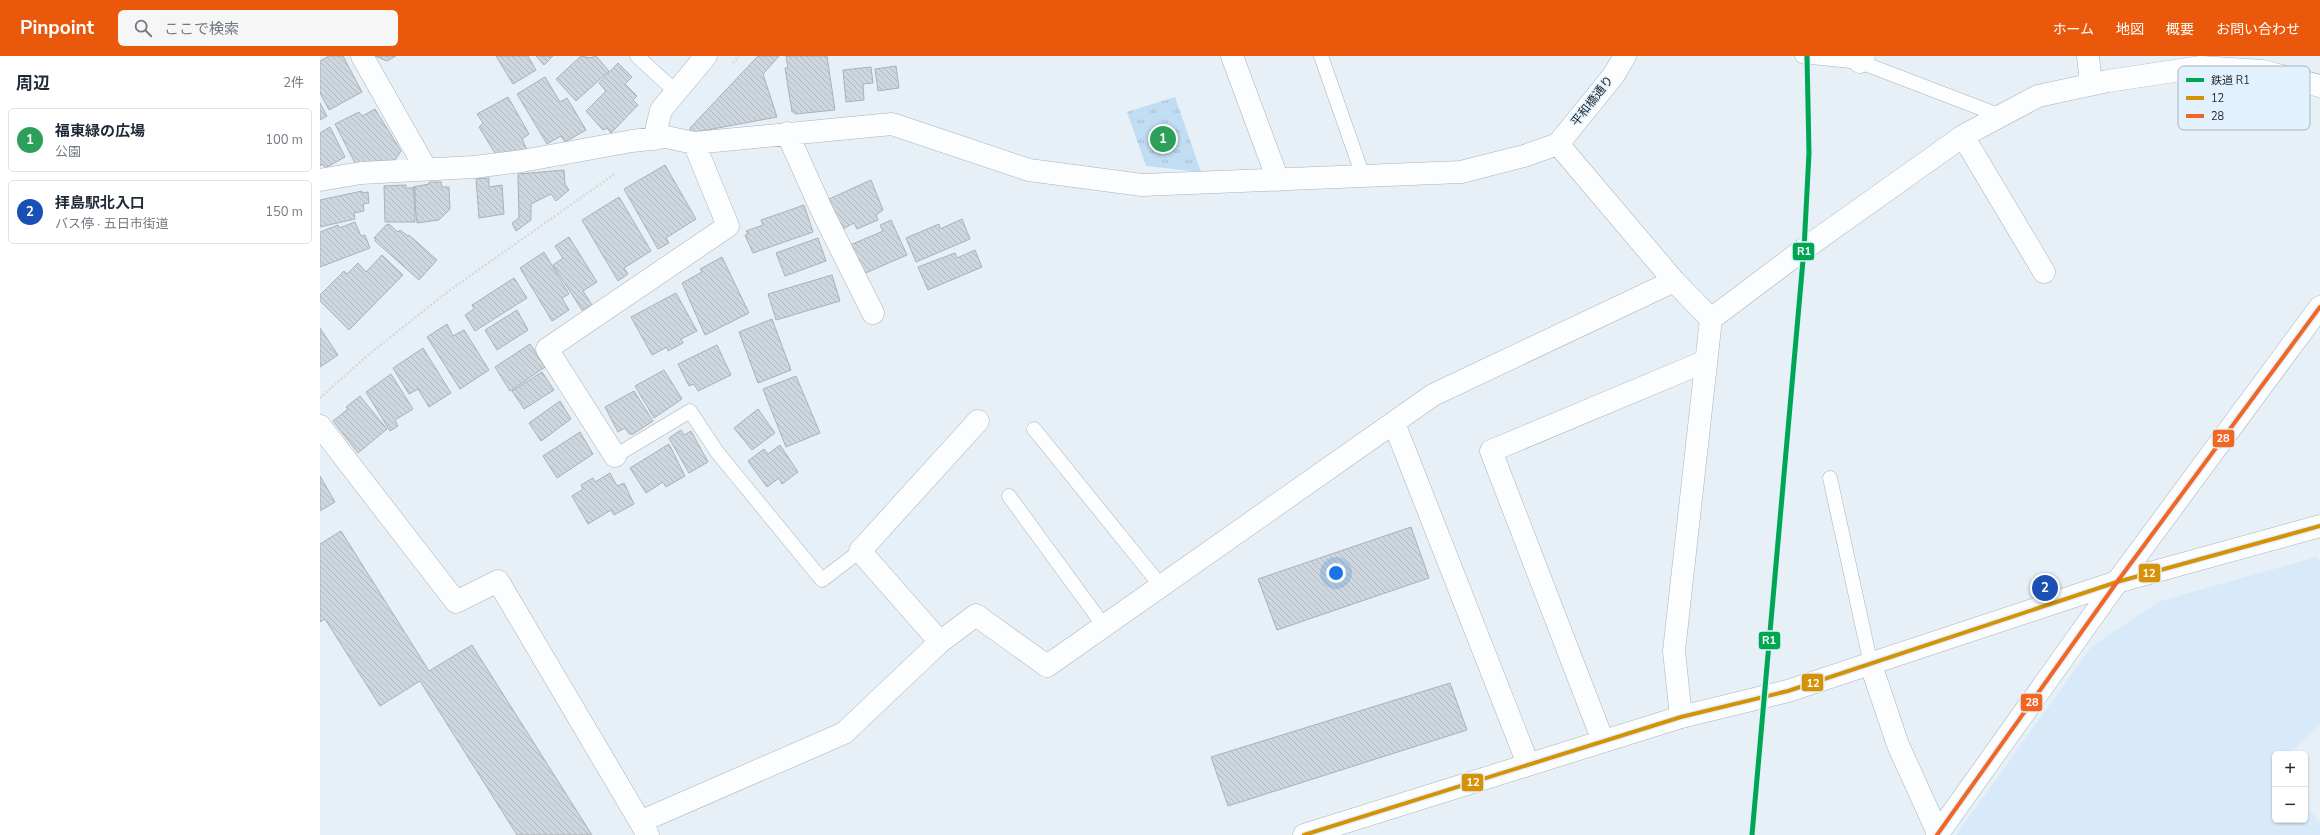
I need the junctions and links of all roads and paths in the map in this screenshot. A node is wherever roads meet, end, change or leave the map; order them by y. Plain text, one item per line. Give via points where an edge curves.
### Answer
1 (362, 56) edge
2 (637, 56) edge
3 (706, 56) edge
4 (739, 56) edge
5 (1232, 56) edge
6 (1321, 56) edge
7 (1625, 56) edge
8 (1802, 56) edge
9 (2088, 56) edge
10 (1862, 59) edge
11 (2242, 62) edge
12 (2209, 66) edge
13 (2251, 66) edge
14 (728, 68) dead end
15 (2178, 71) edge
16 (2310, 83) edge
17 (2091, 84) junction
18 (2320, 86) edge
19 (675, 91) junction
20 (2001, 116) junction
21 (787, 133) junction
22 (1963, 136) junction
23 (654, 139) junction
24 (694, 143) junction
25 (1558, 144) junction
26 (426, 169) junction
27 (621, 169) dead end
28 (1363, 176) junction
29 (320, 180) edge
30 (1278, 180) junction
31 (2044, 272) dead end
32 (1674, 281) junction
33 (2320, 307) edge
34 (873, 313) dead end
35 (1711, 319) junction
36 (1706, 361) junction
37 (320, 398) edge
38 (978, 421) dead end
39 (1394, 423) junction
40 (320, 426) edge
41 (1034, 429) dead end
42 (616, 456) joint
43 (1830, 478) dead end
44 (1009, 496) dead end
45 (2320, 526) edge
46 (860, 551) junction
47 (2117, 582) junction
48 (1161, 586) junction
49 (1104, 626) junction
50 (940, 642) junction
51 (1872, 665) junction
52 (1680, 717) junction
53 (1603, 740) junction
54 (1528, 764) junction
55 (645, 828) edge
56 (1937, 834) edge
57 (1304, 835) edge

1 - 26 street
2 - 19 lane
3 - 19 street
4 - 14 path
5 - 30 street
6 - 28 lane
7 - 25 street, 平和橋通り via 1613,76
8 - 10 lane
9 - 17 street
10 - 20 lane
11 - 12 street
11 - 13 street
15 - 17 street
16 - 18 street
17 - 20 street via 2038,96
19 - 23 street via 661,110
20 - 22 street
21 - 24 street
21 - 30 street via 892,124 1029,170 1142,185
21 - 34 street via 823,213
22 - 31 street
22 - 35 street
23 - 24 street via 666,137
23 - 26 street via 522,161
24 - 42 street via 728,226 547,349
25 - 28 street via 1524,156 1461,172
25 - 32 street
26 - 29 street via 361,173
27 - 37 path via 450,290 368,355
28 - 30 street
32 - 35 street
32 - 39 street via 1433,395
33 - 47 street
35 - 36 street
36 - 52 street via 1674,650
36 - 53 street via 1491,451
38 - 46 street
39 - 48 street
39 - 54 street
40 - 55 street via 456,602 498,581
41 - 48 lane
42 - 46 lane via 690,411 717,452 822,580
43 - 51 lane
44 - 49 lane
45 - 47 street
46 - 50 street
47 - 51 street
47 - 56 street
48 - 49 street
49 - 50 street via 1047,666 976,615
50 - 55 street via 844,733
51 - 52 street via 1788,691
51 - 56 street via 1898,745
52 - 53 street
53 - 54 street
54 - 57 street

